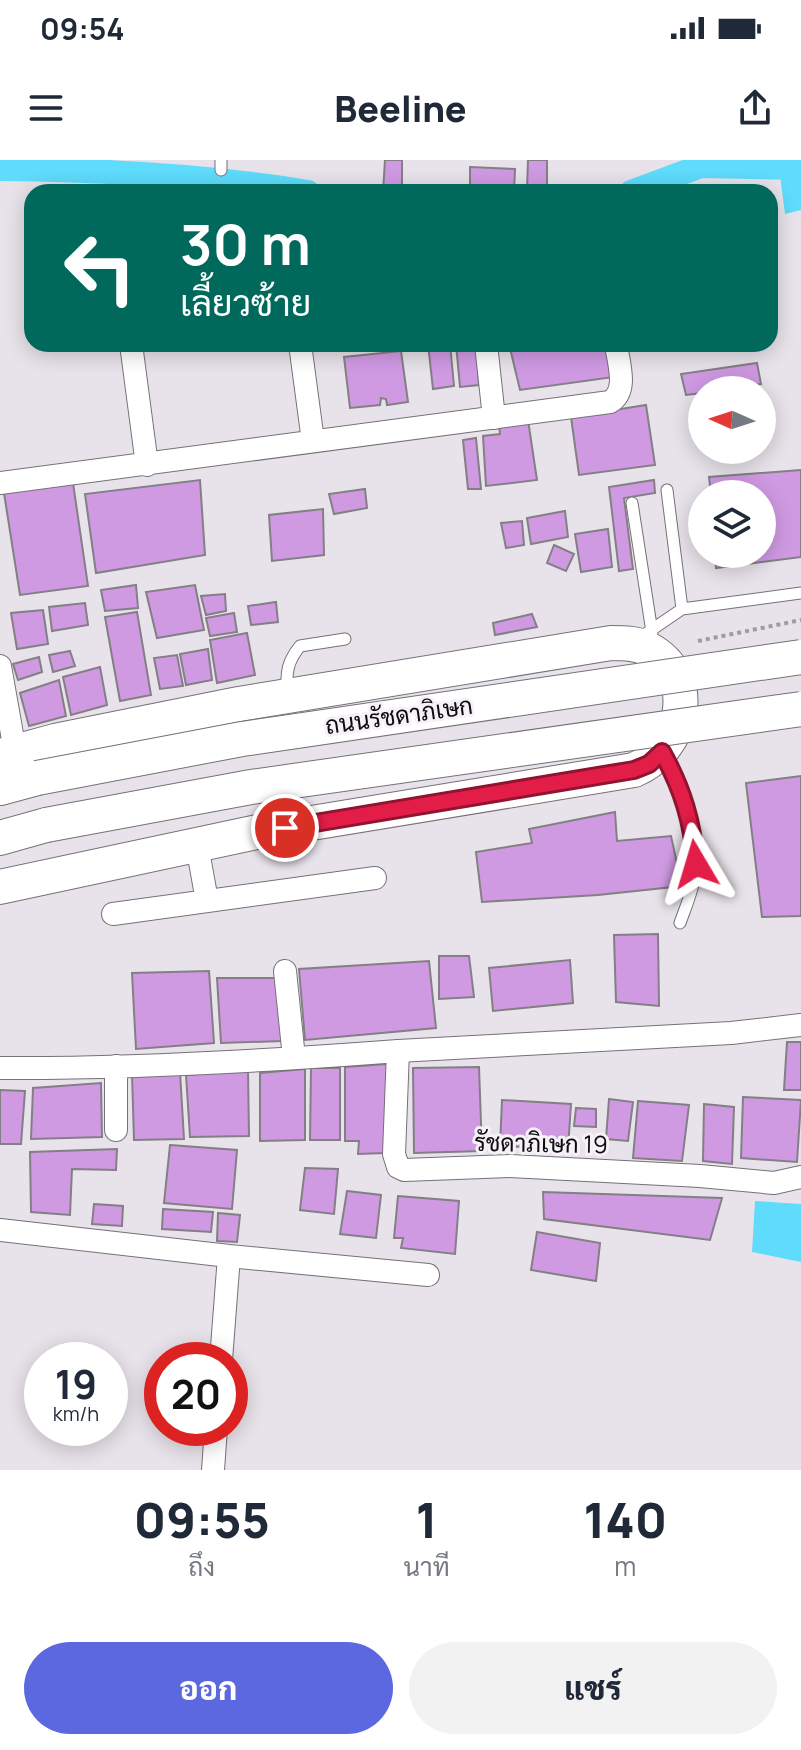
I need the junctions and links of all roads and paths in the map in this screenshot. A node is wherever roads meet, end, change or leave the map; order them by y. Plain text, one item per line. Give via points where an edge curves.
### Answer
1 (132, 352) edge
2 (301, 352) edge
3 (487, 352) edge
4 (617, 352) edge
5 (494, 418) junction
6 (313, 441) junction
7 (147, 465) junction
8 (0, 483) edge
9 (667, 490) dead end
10 (632, 503) dead end
11 (801, 593) edge
12 (682, 609) junction
13 (801, 620) edge
14 (641, 638) junction
15 (345, 639) dead end
16 (696, 642) dead end
17 (801, 657) edge
18 (0, 666) edge
19 (289, 696) junction
20 (801, 709) edge
21 (662, 752) junction
22 (8, 754) edge
23 (0, 788) edge
24 (0, 838) edge
25 (197, 845) junction
26 (375, 878) dead end
27 (0, 887) edge
28 (207, 901) junction
29 (113, 914) dead end
30 (680, 923) dead end
31 (285, 971) dead end
32 (801, 1025) edge
33 (398, 1051) junction
34 (294, 1058) junction
35 (116, 1066) junction
36 (0, 1068) edge
37 (116, 1130) dead end
38 (801, 1177) edge
39 (0, 1230) edge
40 (229, 1256) junction
41 (428, 1275) dead end
42 (222, 1342) edge
43 (215, 1446) edge
44 (213, 1470) edge

1 - 7 street
2 - 6 street
3 - 5 street
4 - 5 street via 622,389 610,402
5 - 6 street
6 - 7 street
7 - 8 street
9 - 12 lane
10 - 14 lane
11 - 12 lane
12 - 14 lane
13 - 16 path
14 - 19 main road
14 - 21 main road via 679,690 678,725
15 - 19 lane via 300,646 289,660
17 - 23 main road, ถนนรัชดาภิเษก, bridge via 242,739
18 - 22 street
19 - 22 main road
20 - 24 main road, ถนนรัชดาภิเษก, bridge via 251,787
21 - 25 main road via 634,770
21 - 30 lane via 681,786 695,847 694,881
25 - 27 main road
25 - 28 street
26 - 28 street
28 - 29 street
31 - 34 street
32 - 33 street
33 - 34 street
33 - 38 street, รัชดาภิเษก 19 via 394,1154 404,1170 510,1166 774,1183
34 - 35 street
35 - 36 street
35 - 37 street
39 - 40 street
40 - 41 street
40 - 42 street
43 - 44 street

